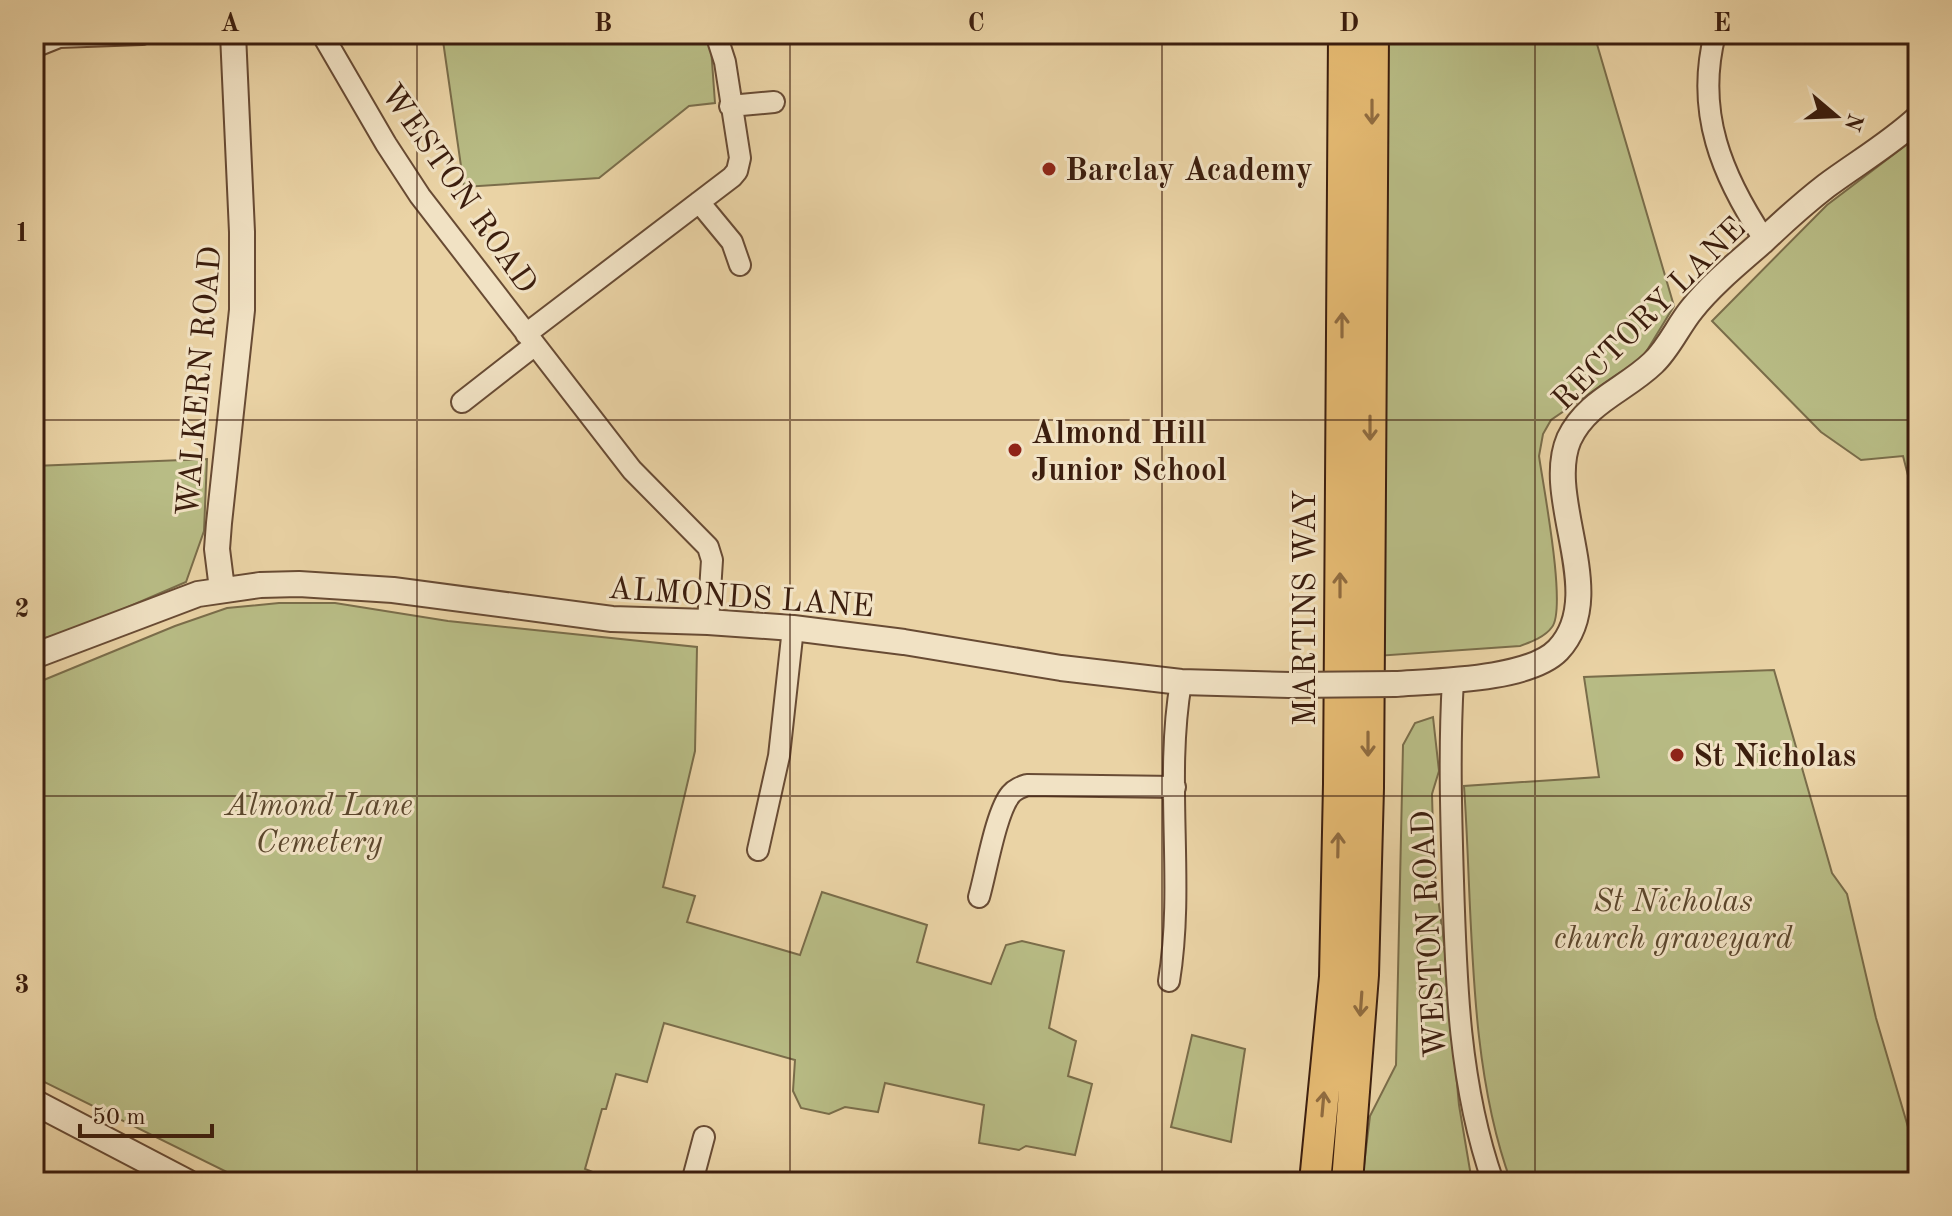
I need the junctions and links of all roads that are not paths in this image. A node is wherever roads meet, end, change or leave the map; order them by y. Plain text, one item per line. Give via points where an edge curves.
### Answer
1 (142, 34) edge
2 (233, 34) edge
3 (322, 34) edge
4 (716, 34) edge
5 (1344, 34) edge
6 (1373, 34) edge
7 (1715, 34) edge
8 (34, 47) edge
9 (774, 102) dead end
10 (730, 106) junction
11 (1918, 118) edge
12 (699, 202) junction
13 (1764, 239) junction
14 (740, 265) dead end
15 (531, 340) junction
16 (462, 402) dead end
17 (222, 589) junction
18 (708, 622) junction
19 (793, 628) junction
20 (34, 656) edge
21 (1453, 680) junction
22 (1181, 682) junction
23 (1175, 787) junction
24 (758, 850) dead end
25 (979, 897) dead end
26 (1169, 981) dead end
27 (34, 1102) edge
28 (704, 1137) dead end
29 (187, 1182) edge
30 (692, 1182) edge
31 (1315, 1182) edge
32 (1347, 1182) edge
33 (1493, 1182) edge

1 - 8 street via 59,37
2 - 17 street, WALKERN ROAD via 242,310 217,549
3 - 15 street, WESTON ROAD via 420,196
4 - 10 street
31 -> 5 main road, MARTINS WAY via 1336,962
6 -> 32 main road via 1367,819 1363,975
7 - 13 street via 1709,85 1715,140 1729,182
9 - 10 street
10 - 12 street, WESTON ROAD via 740,158 737,171
11 - 13 street, RECTORY LANE
12 - 14 street via 732,242
12 - 15 street, WESTON ROAD
13 - 21 street, RECTORY LANE via 1690,311 1653,363 1585,415 1568,442 1562,466 1579,592 1575,622 1565,642 1547,659 1526,668
15 - 16 street, WESTON ROAD
15 - 18 street, WESTON ROAD via 632,470 708,547
17 - 18 street, ALMONDS LANE via 340,585 612,619
17 - 20 street, ALMONDS LANE via 179,600
18 - 19 street, ALMONDS LANE
19 - 22 street, ALMONDS LANE
19 - 24 street via 779,756
21 - 22 street, ALMONDS LANE, bridge
21 - 33 street, WESTON ROAD via 1449,746 1460,1041
22 - 23 street
23 - 25 street via 1018,787 1000,818
23 - 26 street via 1177,909
27 - 29 street
28 - 30 street

